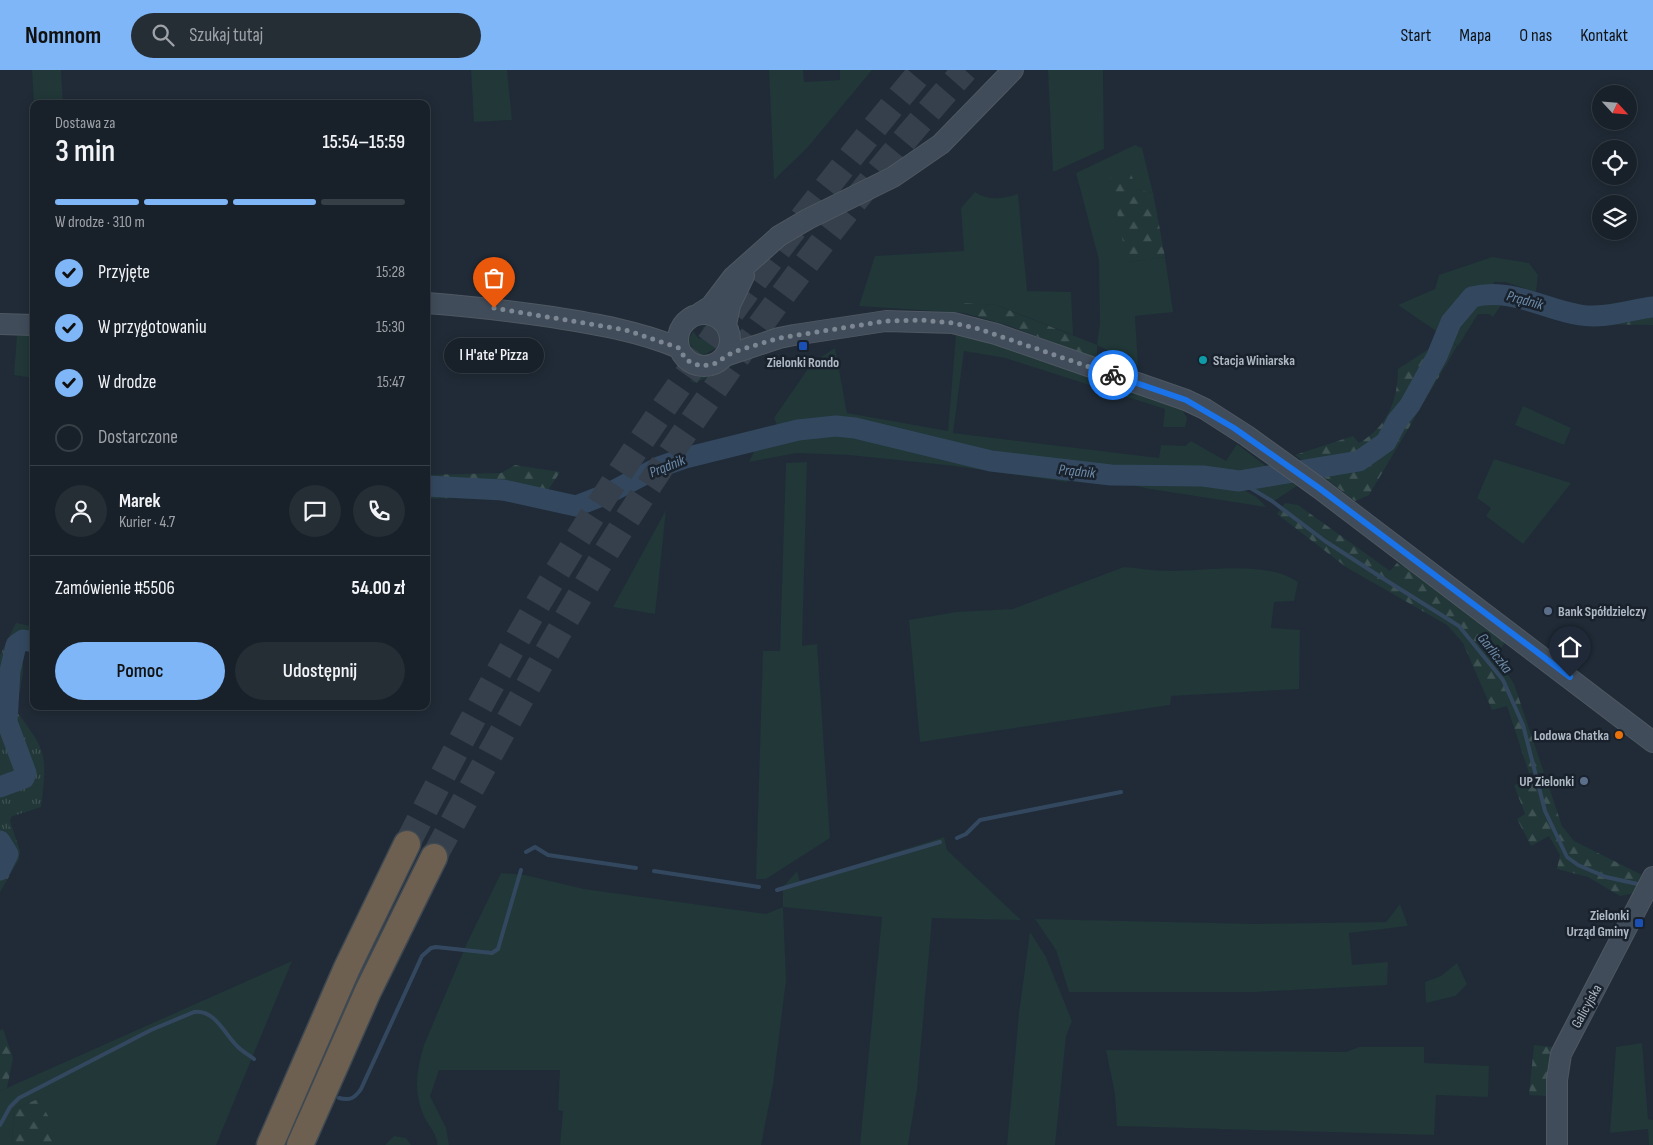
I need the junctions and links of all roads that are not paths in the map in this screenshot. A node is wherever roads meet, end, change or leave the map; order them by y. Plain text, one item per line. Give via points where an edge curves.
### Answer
1 (1013, 70) edge
2 (751, 261) junction
3 (430, 303) edge
4 (700, 313) junction
5 (0, 324) edge
6 (30, 324) edge
7 (682, 324) junction
8 (727, 327) junction
9 (626, 330) junction
10 (779, 338) junction
11 (679, 348) junction
12 (725, 356) junction
13 (1653, 742) edge
14 (407, 844) tunnel mouth
15 (434, 857) tunnel mouth
16 (1653, 877) edge
17 (270, 1145) edge
18 (300, 1145) edge
19 (1557, 1145) edge

1 - 2 main road via 961,125 921,159 792,229
2 - 4 main road via 711,306
2 - 8 main road via 730,305
3 - 9 main road via 481,306
4 - 7 main road
4 - 8 main road via 715,315
5 - 6 main road
7 - 9 main road via 671,329
7 - 11 main road via 678,335
8 - 10 main road via 740,334
8 - 12 main road via 730,340
9 - 11 main road
10 - 12 main road
10 - 13 main road via 886,321 936,321 969,326 1186,400 1277,457
11 - 12 main road via 686,360 700,366 714,364
14 - 17 highway via 347,968
15 - 18 highway via 368,991
16 - 19 main road, Galicyjska via 1561,1054 1557,1080

